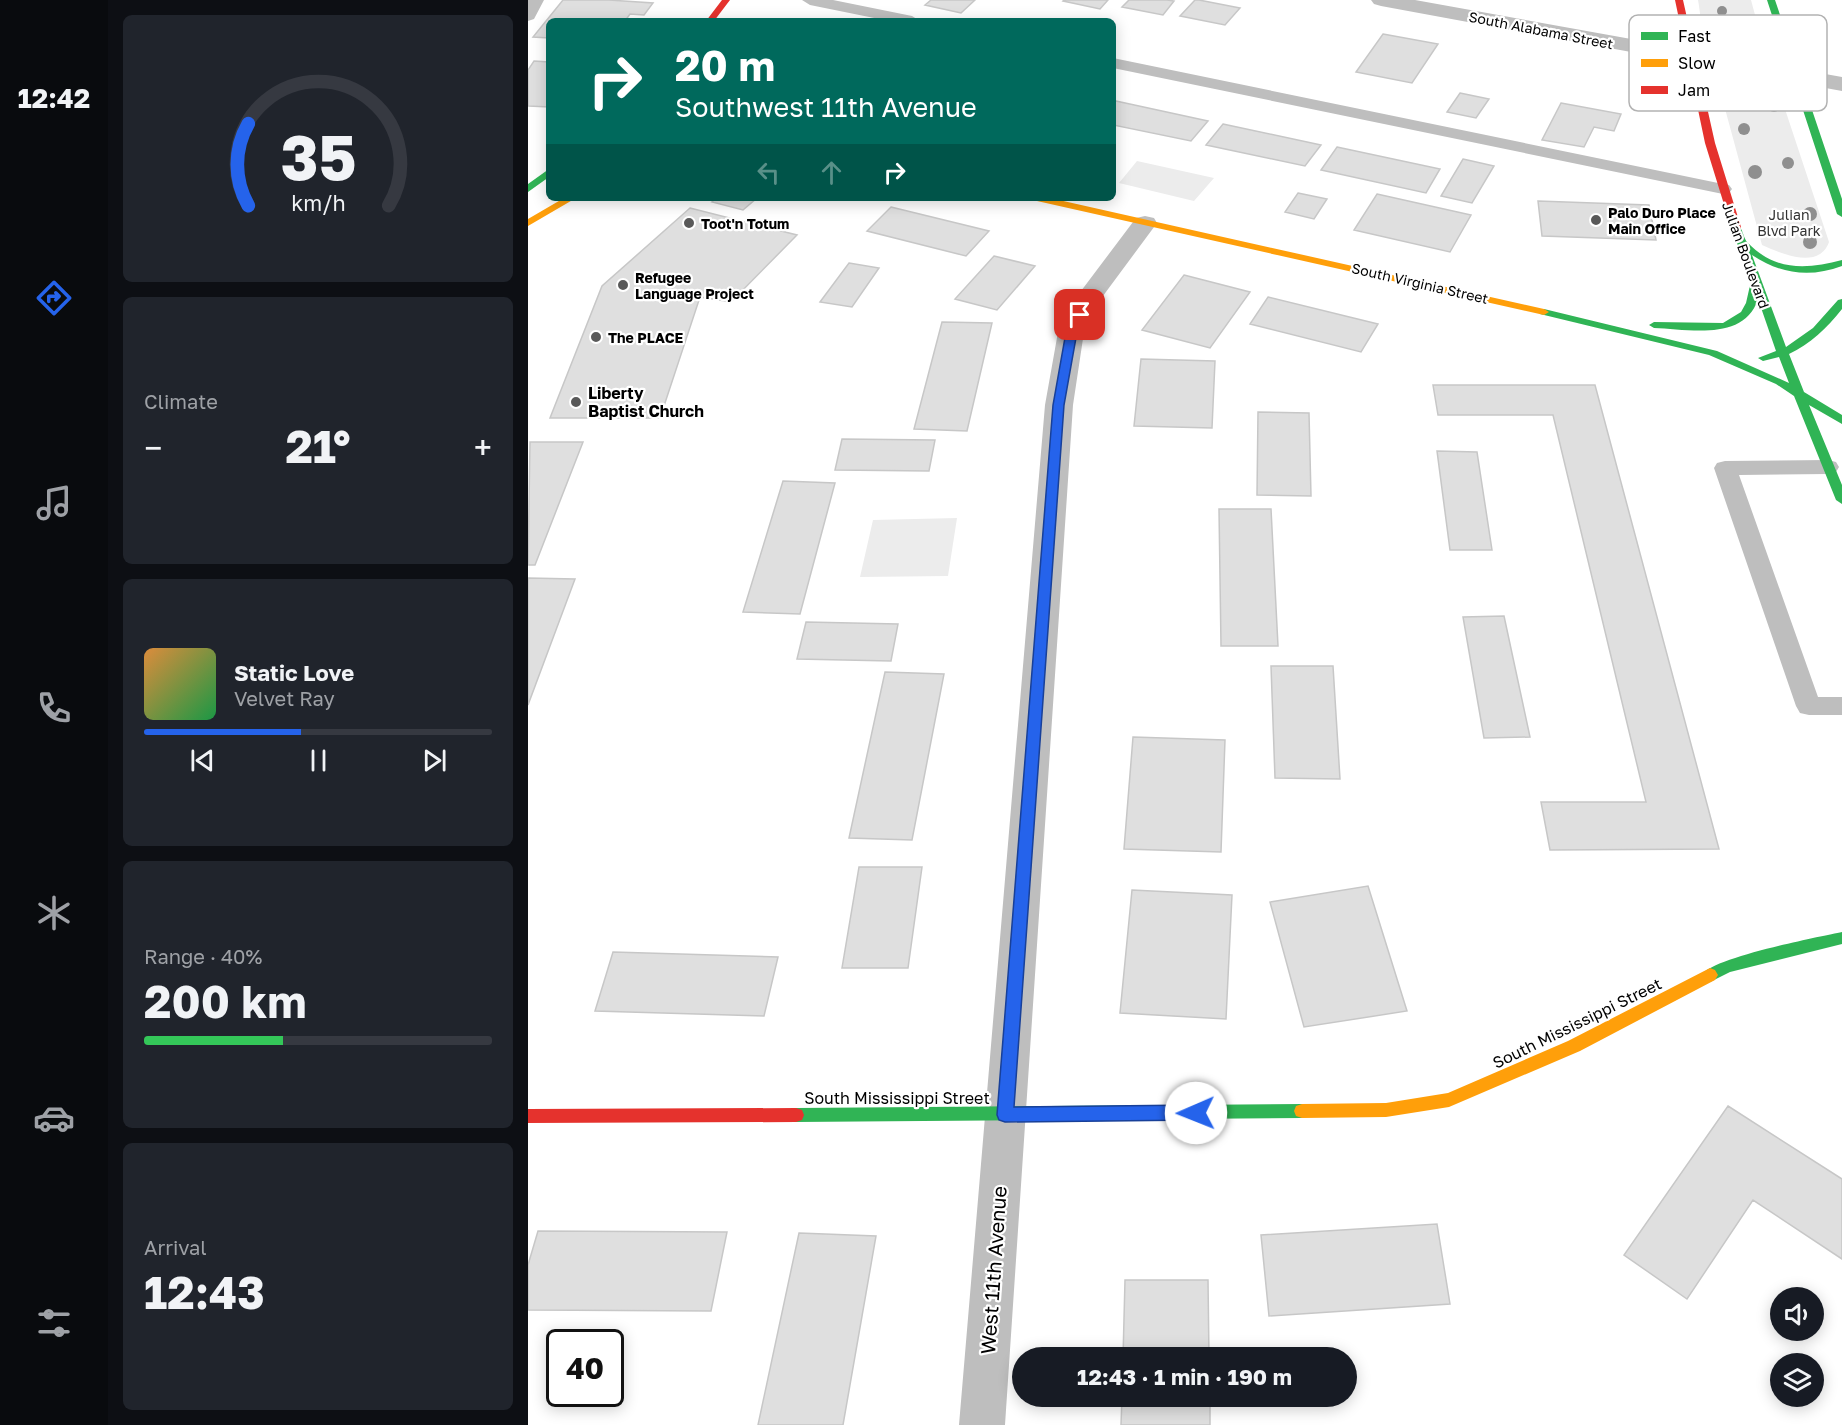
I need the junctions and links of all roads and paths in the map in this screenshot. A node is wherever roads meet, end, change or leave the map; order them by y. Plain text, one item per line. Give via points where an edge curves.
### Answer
1 (536, 0) edge
2 (728, 0) edge
3 (810, 0) edge
4 (1381, 0) edge
5 (1679, 0) edge
6 (1772, 0) edge
7 (1682, 15) edge
8 (1776, 15) edge
9 (528, 16) edge
10 (713, 18) edge
11 (722, 18) edge
12 (897, 18) edge
13 (1629, 47) edge
14 (1116, 64) edge
15 (1827, 81) edge
16 (1842, 84) edge
17 (1703, 111) edge
18 (1806, 111) edge
19 (546, 174) edge
20 (528, 189) edge
21 (1723, 189) junction
22 (566, 201) edge
23 (1050, 201) edge
24 (1842, 214) edge
25 (528, 223) edge
26 (1145, 223) junction
27 (1743, 243) junction
28 (1842, 263) edge
29 (1756, 280) junction
30 (1842, 302) edge
31 (1542, 312) junction
32 (1713, 353) junction
33 (1782, 355) junction
34 (1796, 389) junction
35 (1842, 420) edge
36 (1828, 467) junction
37 (1842, 500) edge
38 (1842, 706) edge
39 (1842, 938) edge
40 (1005, 1115) junction
41 (528, 1116) edge
42 (982, 1425) edge

1 - 9 lane
2 - 10 street
2 - 11 street
3 - 12 lane
4 - 13 street, South Alabama Street
5 - 7 street, Julian Boulevard
6 - 8 street
14 - 21 lane
15 - 16 street, South Alabama Street
17 - 21 street, Julian Boulevard
18 - 24 street
19 - 20 street
21 - 27 street, Julian Boulevard
22 - 25 street
23 - 26 street, South Virginia Street
26 - 31 street, South Virginia Street
26 - 40 street, West 11th Avenue via 1088,299 1071,332 1059,405
27 - 28 street via 1753,254 1790,269 1821,271
27 - 29 street, Julian Boulevard
29 - 31 street via 1752,308 1743,320 1724,326 1643,324
29 - 33 street, Julian Boulevard
30 - 33 street via 1832,316
31 - 32 street, South Virginia Street
32 - 33 street via 1751,359
32 - 34 street, South Virginia Street via 1756,368
33 - 34 street, Julian Boulevard
34 - 35 street, South Virginia Street
34 - 36 street, Julian Boulevard
36 - 37 street, Julian Boulevard
36 - 38 lane via 1725,468 1809,706
39 - 40 street, South Mississippi Street via 1727,966 1575,1046 1449,1100 1386,1110
40 - 41 street, South Mississippi Street
40 - 42 street, West 11th Avenue

